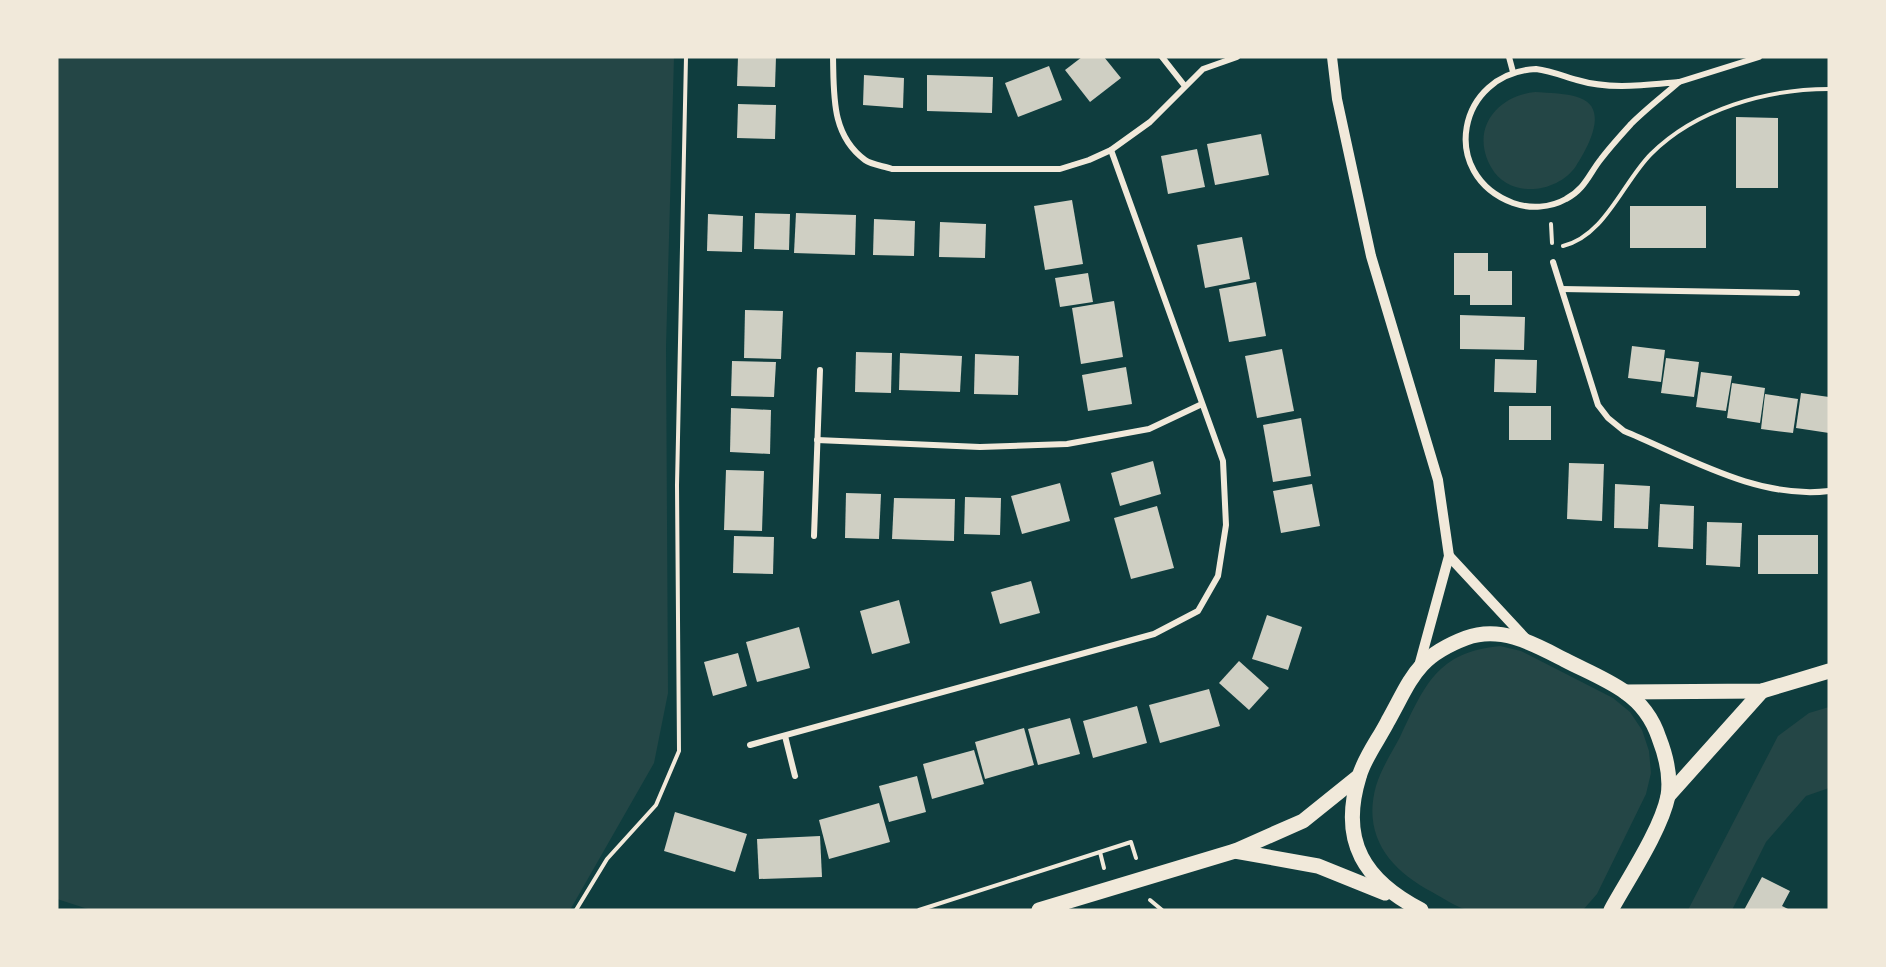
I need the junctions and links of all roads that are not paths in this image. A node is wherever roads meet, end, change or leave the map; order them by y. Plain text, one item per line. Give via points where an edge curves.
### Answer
1 (834, 57) edge
2 (1162, 57) edge
3 (1237, 57) edge
4 (1332, 57) edge
5 (1509, 57) edge
6 (1759, 57) edge
7 (1513, 72) junction
8 (1679, 82) junction
9 (1184, 85) junction
10 (1111, 150) junction
11 (1553, 262) dead end
12 (1562, 289) junction
13 (1797, 293) dead end
14 (820, 370) dead end
15 (1202, 404) junction
16 (817, 440) junction
17 (1829, 491) edge
18 (814, 536) dead end
19 (1449, 556) junction
20 (1527, 640) junction
21 (1419, 666) junction
22 (1829, 671) edge
23 (1762, 691) junction
24 (1625, 692) junction
25 (785, 736) junction
26 (750, 745) dead end
27 (795, 776) dead end
28 (1359, 776) junction
29 (1668, 796) junction
30 (1235, 851) junction
31 (1394, 896) junction
32 (1040, 910) edge
33 (1421, 910) edge
34 (1611, 910) edge

1 - 10 street via 838,124 866,161 892,169 1060,169
2 - 9 street
3 - 9 street via 1203,69
4 - 19 street via 1337,99 1371,256 1438,480
5 - 7 street
6 - 8 street
7 - 8 street via 1536,69 1625,87
7 - 8 street via 1491,84 1475,103 1466,128 1467,152 1479,178 1501,198 1521,206 1550,205 1580,191 1600,160 1633,122
9 - 10 street via 1150,122
10 - 15 street
11 - 12 street
12 - 13 street
12 - 17 street via 1598,405 1608,418 1624,430 1756,486 1797,494
14 - 16 street
15 - 16 street via 1149,429 1067,444 980,447
15 - 25 street via 1223,461 1226,525 1218,576 1198,610 1154,634
16 - 18 street
19 - 20 street
19 - 21 street
20 - 21 main road via 1495,633 1469,637 1442,648
20 - 24 main road
21 - 28 main road
22 - 23 main road
23 - 24 main road
23 - 29 main road
24 - 29 main road via 1654,724 1669,776
25 - 26 street
25 - 27 street
28 - 30 main road via 1303,822
28 - 31 main road via 1353,805 1360,857 1374,879
29 - 34 main road via 1661,817
30 - 31 main road via 1318,866
30 - 32 main road
31 - 33 main road

